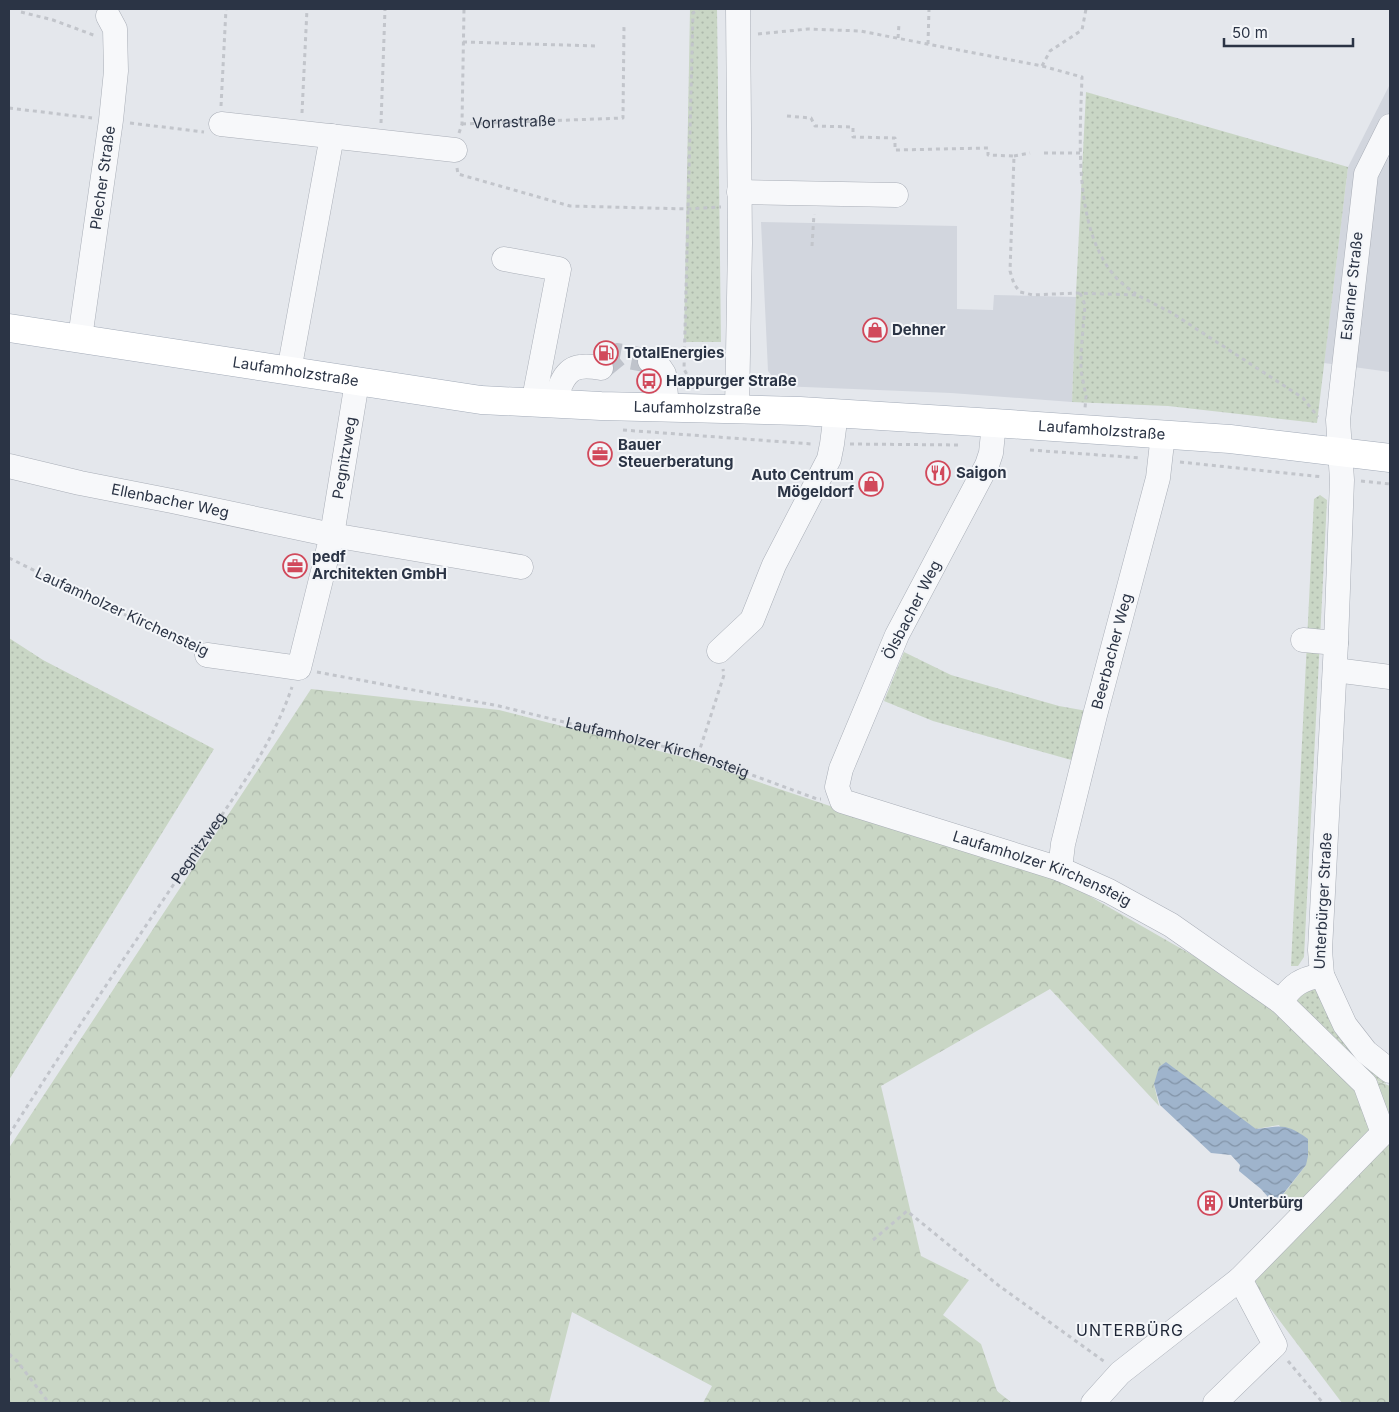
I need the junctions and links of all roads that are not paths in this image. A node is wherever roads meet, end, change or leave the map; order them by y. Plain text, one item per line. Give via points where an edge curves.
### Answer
1 (738, 9) edge
2 (108, 16) dead end
3 (220, 124) road end
4 (1390, 126) edge
5 (332, 136) junction
6 (455, 150) road end
7 (896, 196) dead end
8 (739, 199) junction
9 (504, 259) dead end
10 (9, 328) edge
11 (80, 338) junction
12 (650, 361) tunnel mouth
13 (601, 368) tunnel mouth
14 (289, 371) junction
15 (357, 382) junction
16 (543, 404) junction
17 (667, 407) junction
18 (737, 408) junction
19 (836, 413) junction
20 (993, 435) junction
21 (1162, 447) junction
22 (1340, 452) junction
23 (1390, 458) edge
24 (9, 466) edge
25 (332, 535) junction
26 (521, 567) dead end
27 (1303, 640) dead end
28 (1336, 643) junction
29 (719, 651) road end
30 (207, 655) road end
31 (299, 668) joint
32 (1335, 670) junction
33 (1390, 677) edge
34 (842, 801) joint
35 (1060, 869) junction
36 (1322, 975) junction
37 (1281, 1002) junction
38 (1390, 1071) edge
39 (1386, 1133) edge
40 (1240, 1279) junction
41 (1093, 1403) edge
42 (1215, 1403) edge

1 - 8 street
2 - 11 street, Plecher Straße via 115,29 116,71
3 - 5 street
4 - 22 street, Eslarner Straße via 1366,174 1339,411
5 - 6 street
5 - 14 street
7 - 8 street via 814,194
8 - 18 street
9 - 16 street via 558,268
10 - 11 main road, Laufamholzstraße
11 - 14 main road, Laufamholzstraße
12 - 17 street via 658,365 664,374
13 - 16 street via 580,366 570,371
14 - 15 main road, Laufamholzstraße
15 - 16 main road, Laufamholzstraße via 456,398
15 - 25 street, Pegnitzweg
16 - 17 main road, Laufamholzstraße
17 - 18 main road, Laufamholzstraße
18 - 19 main road, Laufamholzstraße
19 - 20 main road, Laufamholzstraße
19 - 29 street via 832,444 823,472 774,565 752,620
20 - 21 main road, Laufamholzstraße via 1085,429
20 - 34 street, Ölsbacher Weg via 990,459 898,635 841,769 837,788
21 - 22 main road, Laufamholzstraße via 1230,439
21 - 35 street, Beerbacher Weg via 1158,478 1102,688 1063,844
22 - 23 main road, Laufamholzstraße
22 - 28 street, Unterbürger Straße via 1342,480
24 - 25 street, Ellenbacher Weg
25 - 26 street
25 - 31 street, Pegnitzweg
27 - 28 street
28 - 32 street, Unterbürger Straße
30 - 31 street, Laufamholzer Kirchensteig
32 - 33 street
32 - 36 street, Unterbürger Straße via 1320,950
34 - 35 street, Laufamholzer Kirchensteig
35 - 37 street, Laufamholzer Kirchensteig via 1110,890 1171,926
36 - 37 street, Unterbürger Straße via 1294,985
36 - 38 street via 1345,1025 1366,1052
37 - 39 street via 1365,1084
39 - 40 street
40 - 41 street via 1120,1373
40 - 42 street via 1275,1345

